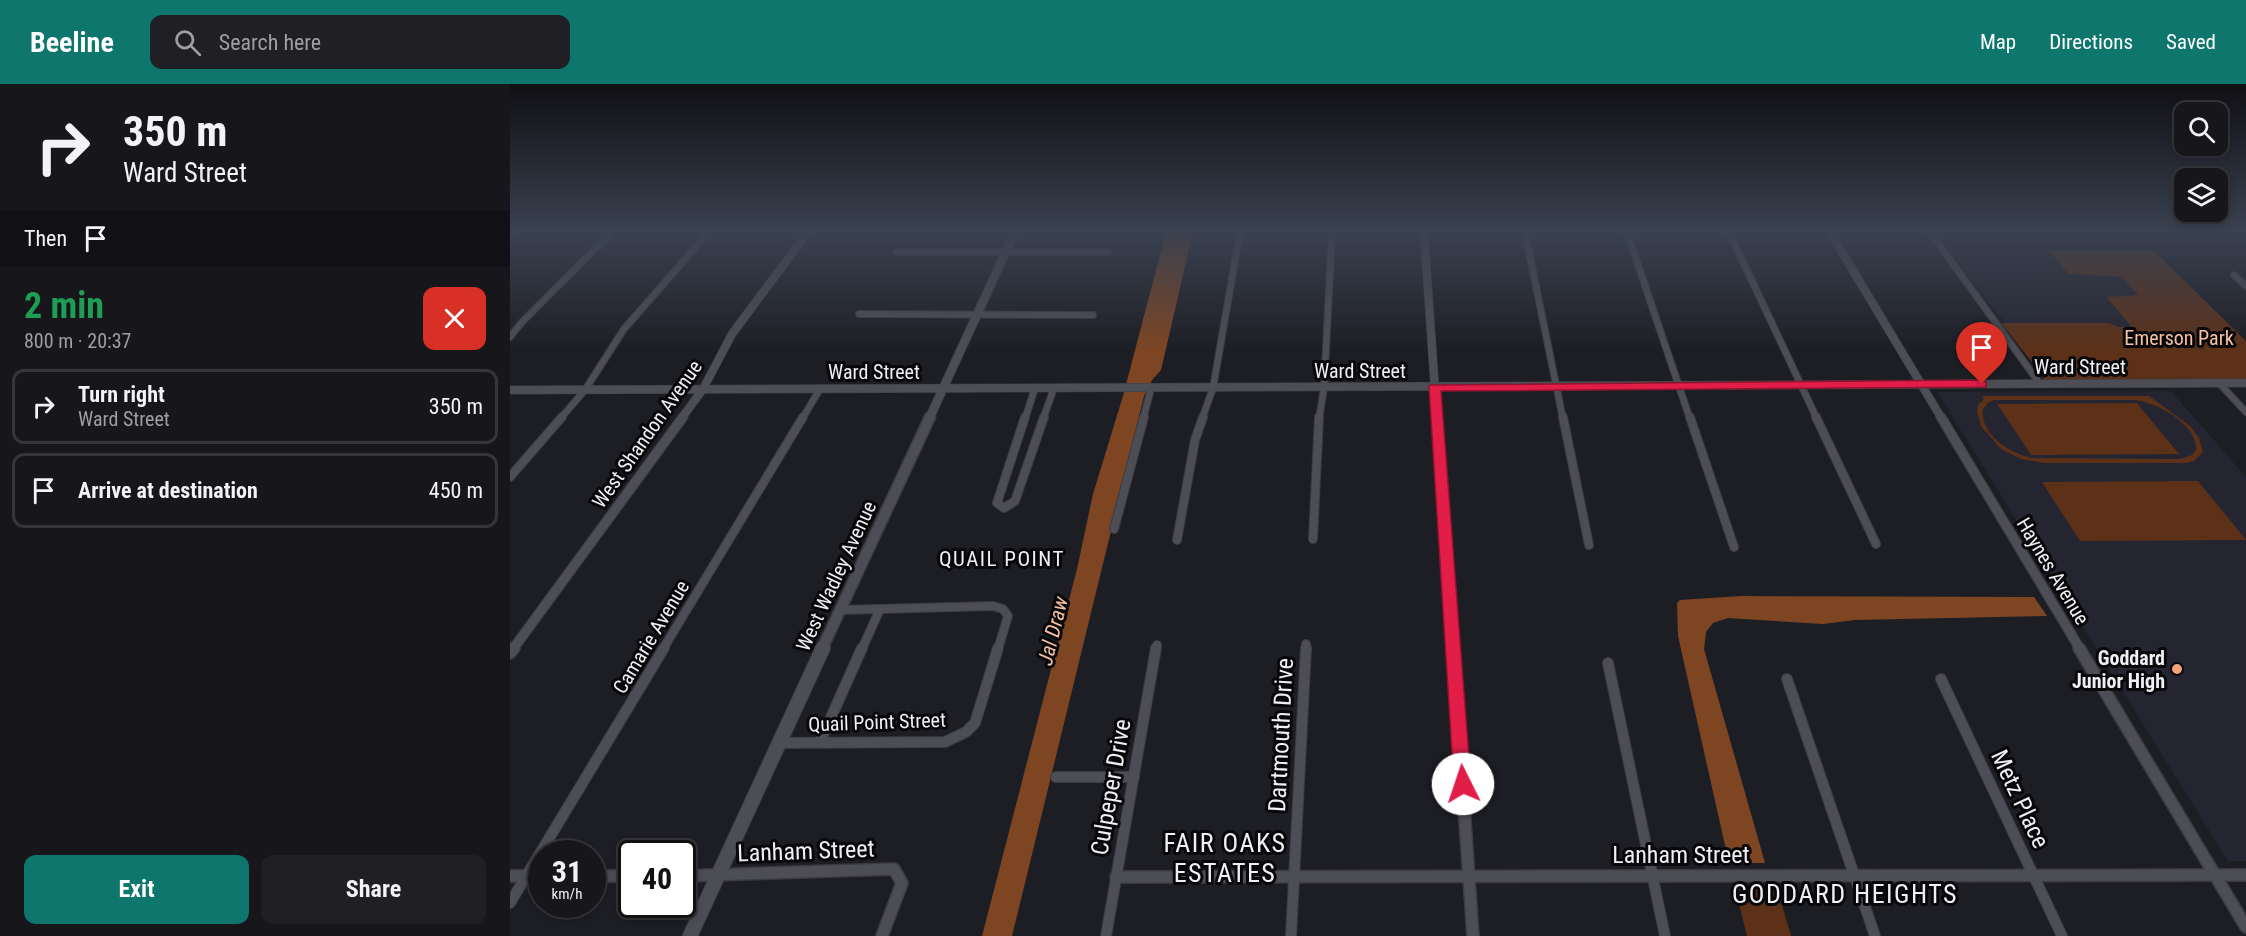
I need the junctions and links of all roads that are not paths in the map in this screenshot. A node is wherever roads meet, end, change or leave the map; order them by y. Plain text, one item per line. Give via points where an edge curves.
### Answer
1 (572, 272) edge
2 (674, 272) edge
3 (778, 272) edge
4 (997, 272) edge
5 (1233, 272) edge
6 (1330, 272) edge
7 (1427, 272) edge
8 (1533, 272) edge
9 (1640, 272) edge
10 (1748, 272) edge
11 (1854, 272) edge
12 (1959, 272) edge
13 (2234, 274) dead end
14 (2246, 286) edge
15 (859, 314) dead end
16 (976, 315) junction
17 (1092, 315) dead end
18 (510, 337) edge
19 (2219, 383) junction
20 (2246, 383) edge
21 (2040, 384) junction
22 (1801, 385) junction
23 (1921, 385) junction
24 (1679, 386) junction
25 (1435, 387) junction
26 (1557, 387) junction
27 (1035, 388) junction
28 (1054, 388) junction
29 (1213, 388) junction
30 (1324, 388) junction
31 (702, 389) junction
32 (820, 389) junction
33 (943, 389) junction
34 (1152, 389) junction
35 (510, 390) edge
36 (585, 390) junction
37 (2246, 412) edge
38 (510, 477) edge
39 (1114, 529) dead end
40 (1313, 539) dead end
41 (1177, 540) dead end
42 (1876, 544) dead end
43 (1589, 545) dead end
44 (1734, 547) dead end
45 (880, 609) junction
46 (840, 610) junction
47 (1306, 644) dead end
48 (1157, 645) dead end
49 (510, 653) edge
50 (1608, 663) dead end
51 (1786, 679) dead end
52 (1941, 679) dead end
53 (820, 742) junction
54 (779, 743) junction
55 (1056, 777) dead end
56 (1134, 777) junction
57 (2246, 874) edge
58 (2033, 875) junction
59 (2214, 875) junction
60 (510, 876) edge
61 (526, 876) junction
62 (696, 876) edge
63 (718, 876) junction
64 (1653, 876) junction
65 (1854, 876) junction
66 (1116, 877) junction
67 (1469, 877) junction
68 (1294, 878) junction
69 (510, 903) edge
70 (2246, 927) edge
71 (690, 936) edge
72 (882, 936) edge
73 (1106, 936) edge
74 (1291, 936) edge
75 (1473, 936) edge
76 (1665, 936) edge
77 (1875, 936) edge
78 (2062, 936) edge

1 - 18 street
2 - 36 street via 624,329
3 - 31 street, West Shandon Avenue via 732,334
4 - 16 main road, West Wadley Avenue
5 - 29 street
6 - 30 street
7 - 25 street
8 - 26 street
9 - 24 street
10 - 22 street
11 - 23 street, Haynes Avenue
12 - 21 street
13 - 14 street
15 - 16 street
16 - 17 street
16 - 33 main road, West Wadley Avenue
19 - 20 street, Ward Street
19 - 21 street, Ward Street
19 - 37 street
21 - 23 street, Ward Street
22 - 23 street, Ward Street
22 - 24 street, Ward Street
22 - 42 street
23 - 59 street, Haynes Avenue
24 - 26 street, Ward Street
24 - 44 street
25 - 26 street, Ward Street
25 - 30 street, Ward Street
25 - 67 street
26 - 43 street
27 - 28 street, Ward Street
27 - 28 street via 997,503 1004,508 1016,501
27 - 33 street, Ward Street
28 - 34 street, Ward Street
29 - 30 street, Ward Street
29 - 34 street, Ward Street
29 - 41 street via 1195,440
30 - 40 street
31 - 32 street, Ward Street
31 - 36 street, Ward Street
31 - 49 street, West Shandon Avenue
32 - 33 street, Ward Street
32 - 61 street, Camarie Avenue
33 - 46 main road, West Wadley Avenue
34 - 39 street
35 - 36 street, Ward Street
36 - 38 street
45 - 46 street, Quail Point Street
45 - 53 street
45 - 53 street, Quail Point Street via 1003,609 1008,616 975,723 945,742
46 - 54 main road, West Wadley Avenue
47 - 68 street, Dartmouth Drive
48 - 56 street, Culpeper Drive
50 - 64 street
51 - 65 street
52 - 58 street, Metz Place
53 - 54 street, Quail Point Street
54 - 63 main road, West Wadley Avenue
55 - 56 street
56 - 66 street, Culpeper Drive
57 - 59 street, Lanham Street
58 - 59 street, Lanham Street
58 - 65 street, Lanham Street
58 - 78 street, Metz Place
59 - 70 street, Haynes Avenue
60 - 61 street
61 - 69 street, Camarie Avenue
62 - 63 street, Lanham Street
63 - 71 main road, West Wadley Avenue
63 - 72 street, Lanham Street via 894,869 902,883
64 - 65 street, Lanham Street
64 - 67 street, Lanham Street
64 - 76 street
65 - 77 street
66 - 68 street, Lanham Street
66 - 73 street, Culpeper Drive
67 - 68 street, Lanham Street
67 - 75 street
68 - 74 street, Dartmouth Drive

